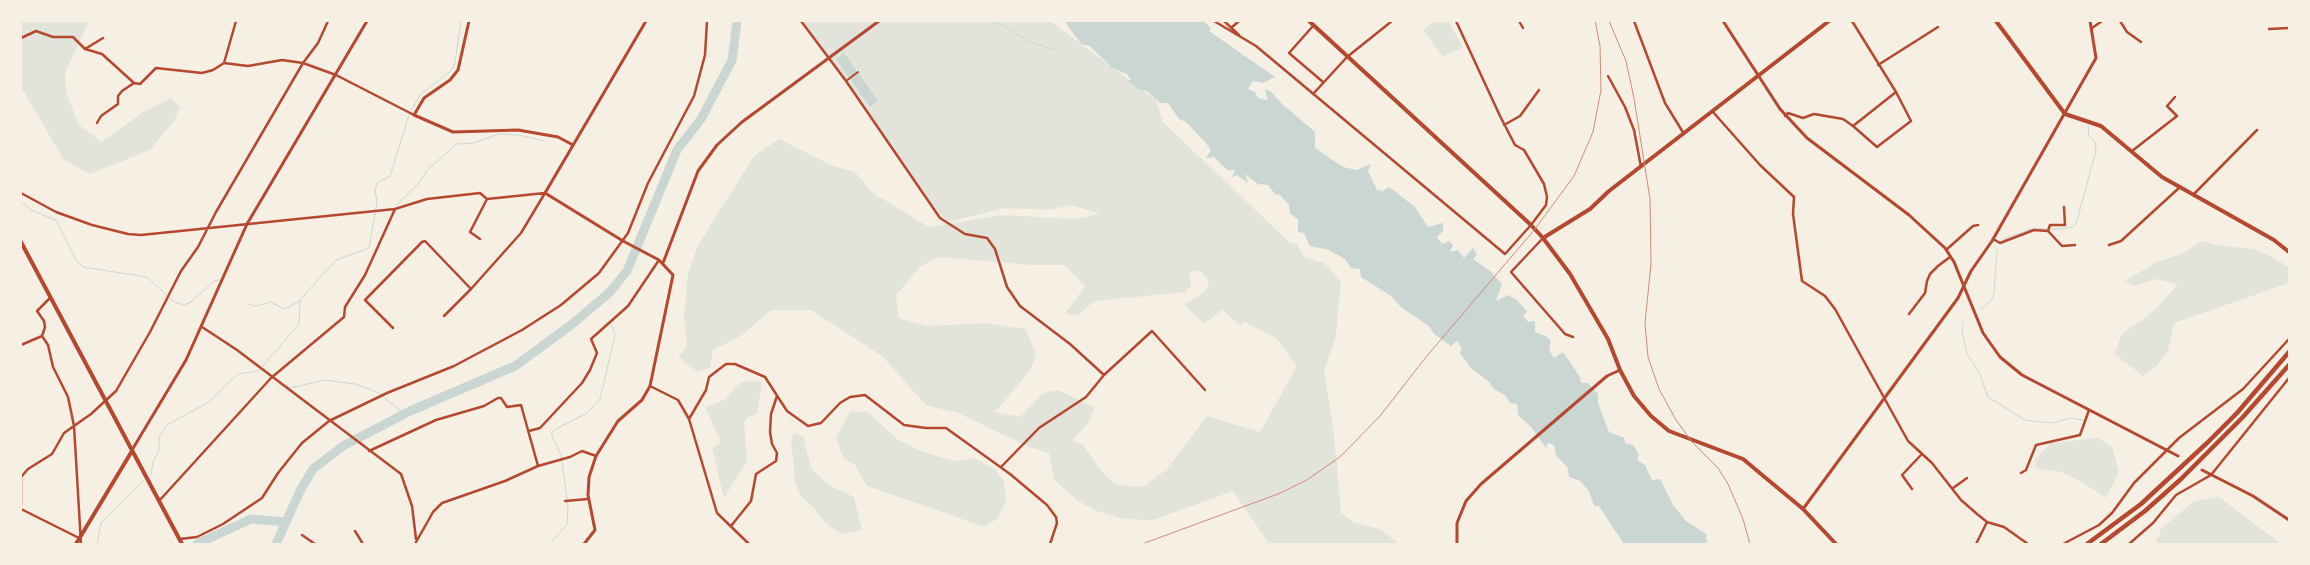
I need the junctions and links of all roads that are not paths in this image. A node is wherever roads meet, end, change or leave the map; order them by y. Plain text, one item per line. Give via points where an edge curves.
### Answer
1 (236, 21) edge
2 (328, 21) edge
3 (367, 21) edge
4 (469, 21) edge
5 (646, 21) edge
6 (707, 21) edge
7 (801, 21) edge
8 (879, 21) edge
9 (1214, 21) edge
10 (1224, 21) edge
11 (1239, 21) edge
12 (1309, 21) edge
13 (1392, 21) edge
14 (1456, 21) edge
15 (1519, 21) edge
16 (1634, 21) edge
17 (1723, 21) edge
18 (1829, 21) edge
19 (1852, 21) edge
20 (1996, 21) edge
21 (2090, 21) edge
22 (2102, 21) edge
23 (2120, 21) edge
24 (1313, 26) junction
25 (1938, 27) dead end
26 (1231, 28) junction
27 (1522, 28) dead end
28 (2092, 28) junction
29 (2289, 28) edge
30 (2269, 29) dead end
31 (21, 38) edge
32 (103, 38) dead end
33 (1244, 40) junction
34 (2141, 42) dead end
35 (85, 49) junction
36 (1347, 56) junction
37 (828, 58) junction
38 (304, 63) junction
39 (224, 64) junction
40 (1878, 65) junction
41 (858, 72) dead end
42 (336, 75) junction
43 (1608, 76) dead end
44 (1758, 77) junction
45 (848, 80) junction
46 (1323, 82) junction
47 (134, 83) junction
48 (1540, 90) dead end
49 (1896, 92) junction
50 (1313, 94) junction
51 (2175, 97) dead end
52 (1713, 112) junction
53 (2066, 114) junction
54 (414, 115) junction
55 (1785, 116) junction
56 (97, 123) dead end
57 (1504, 125) junction
58 (1853, 126) junction
59 (2258, 130) dead end
60 (1684, 134) junction
61 (574, 145) junction
62 (2131, 152) junction
63 (1641, 168) junction
64 (2180, 187) junction
65 (21, 193) edge
66 (545, 193) junction
67 (2193, 195) junction
68 (487, 199) junction
69 (2064, 207) dead end
70 (395, 209) junction
71 (247, 224) junction
72 (1532, 225) junction
73 (1978, 225) dead end
74 (209, 228) junction
75 (2048, 232) junction
76 (480, 238) dead end
77 (1543, 238) junction
78 (1993, 239) junction
79 (21, 242) edge
80 (625, 242) junction
81 (2076, 244) dead end
82 (2109, 245) dead end
83 (1946, 250) junction
84 (2289, 252) edge
85 (1950, 257) junction
86 (661, 262) junction
87 (1964, 285) junction
88 (471, 289) junction
89 (51, 298) junction
90 (1909, 314) dead end
91 (444, 316) dead end
92 (202, 327) junction
93 (393, 328) dead end
94 (42, 336) junction
95 (1573, 337) dead end
96 (2289, 339) edge
97 (21, 345) edge
98 (2289, 352) edge
99 (2289, 365) edge
100 (1620, 370) junction
101 (1104, 375) junction
102 (271, 378) junction
103 (2289, 378) edge
104 (650, 386) junction
105 (1205, 390) dead end
106 (778, 396) junction
107 (107, 402) junction
108 (2089, 410) junction
109 (689, 419) junction
110 (331, 422) junction
111 (74, 426) junction
112 (529, 431) junction
113 (368, 450) junction
114 (2167, 450) junction
115 (132, 451) junction
116 (1921, 454) junction
117 (596, 456) junction
118 (2178, 456) dead end
119 (538, 466) junction
120 (1001, 467) junction
121 (2202, 470) dead end
122 (2021, 473) dead end
123 (2211, 475) junction
124 (1968, 478) dead end
125 (1912, 488) dead end
126 (1953, 488) junction
127 (588, 499) junction
128 (159, 501) junction
129 (565, 501) dead end
130 (21, 505) edge
131 (21, 509) edge
132 (1803, 509) junction
133 (2289, 519) edge
134 (1988, 522) junction
135 (731, 526) junction
136 (355, 531) dead end
137 (302, 535) dead end
138 (79, 538) junction
139 (181, 541) edge
140 (416, 542) edge
141 (76, 544) edge
142 (81, 544) edge
143 (315, 544) edge
144 (363, 544) edge
145 (584, 544) edge
146 (749, 544) edge
147 (1050, 544) edge
148 (1457, 544) edge
149 (1836, 544) edge
150 (1976, 544) edge
151 (2028, 544) edge
152 (2063, 544) edge
153 (2087, 544) edge
154 (2102, 544) edge
155 (2129, 544) edge

1 - 39 street
2 - 38 street
3 - 42 street
4 - 54 street via 458,70 450,80 424,98
5 - 61 street
6 - 80 street via 705,54 694,96 648,183
7 - 37 street
8 - 37 street
9 - 33 street
10 - 26 street
11 - 26 street
12 - 24 main road
13 - 36 street
14 - 57 street
15 - 27 street
16 - 60 street via 1665,103
17 - 44 street
18 - 44 main road
19 - 40 street
20 - 53 main road
21 - 28 street
22 - 28 street
23 - 34 street via 2126,32
24 - 36 main road
24 - 46 street via 1288,53
25 - 40 street
26 - 33 street
28 - 53 street via 2096,58
29 - 30 street
31 - 35 street via 36,31 53,37 72,37
32 - 35 street
33 - 50 street via 1256,46
35 - 47 street via 102,54
36 - 46 street
36 - 72 main road
37 - 45 street
37 - 86 street via 742,122 717,145 698,171
38 - 39 street via 282,60 248,66
38 - 42 street
38 - 74 street
39 - 47 street via 202,73 156,68 140,84
40 - 49 street
41 - 45 street
42 - 54 street
42 - 71 street
43 - 63 street via 1634,130
44 - 52 main road
44 - 55 street
45 - 101 street via 940,218 965,234 987,238 995,249 1007,287 1020,306
46 - 50 street
47 - 56 street via 118,96 118,104 101,116
48 - 57 street via 1520,116
49 - 58 street
49 - 58 street via 1911,121 1877,147
50 - 72 street via 1505,254
51 - 62 street via 2167,106 2177,116
52 - 60 main road
52 - 116 street via 1760,165 1794,197 1793,214 1802,281 1828,299 1908,441
53 - 62 main road via 2101,126
53 - 78 street
54 - 61 street via 461,134 518,130 558,137
55 - 58 street via 1788,113 1803,118 1814,114 1843,119
55 - 83 street via 1821,151 1909,215
57 - 72 street via 1515,145 1524,150 1544,184 1546,205
59 - 67 street
60 - 63 main road
61 - 66 street
62 - 64 main road via 2162,178
63 - 77 main road via 1590,209
64 - 67 main road
64 - 82 street via 2122,241
65 - 74 street via 56,212 128,234
66 - 68 street
66 - 80 street
66 - 88 street via 521,232
67 - 84 main road via 2274,240
68 - 70 street via 480,193 427,199
68 - 76 street via 470,232
69 - 75 street via 2066,224 2050,225
70 - 71 street
70 - 102 street via 365,275 345,306 344,317
71 - 74 street
71 - 92 street
72 - 77 main road
73 - 83 street
74 - 107 street
75 - 78 street via 2034,230 2000,243
75 - 81 street via 2062,246
77 - 95 street via 1512,272 1565,334
77 - 100 main road via 1570,274 1599,324
78 - 87 street
79 - 89 main road
80 - 86 street
80 - 110 street via 599,273 562,305 534,323 454,366 387,393
83 - 85 street
85 - 87 street
85 - 90 street via 1930,274 1925,292
86 - 104 street via 673,274 673,282
86 - 112 street via 628,306 591,339 597,352 582,383 540,428
87 - 108 street via 1984,333 2000,356 2022,376
87 - 132 street via 1958,298
88 - 91 street
88 - 93 street via 422,242 364,300
89 - 94 street via 37,311 44,321
89 - 107 main road
92 - 102 street
92 - 115 street via 172,386
94 - 97 street
94 - 111 street via 68,397
96 - 114 street via 2243,389
98 - 153 highway via 2207,443 2141,504
99 - 154 highway via 2187,473
100 - 132 main road via 1634,396 1651,416 1669,430 1743,459
100 - 148 street via 1607,376 1481,484 1466,501 1457,523
101 - 105 street via 1152,331
101 - 120 street via 1086,397 1039,428
102 - 110 street
102 - 128 street
103 - 123 street
104 - 109 street via 678,400
104 - 117 street via 642,400 618,421
106 - 109 street via 765,377 735,364 726,364 709,377 706,390
106 - 120 street via 792,416 813,427 850,397 865,395 904,425 946,428
106 - 135 street via 771,414 770,432 777,453 776,461 756,474 751,501
107 - 111 street
107 - 115 main road
108 - 114 street
108 - 122 street via 2080,435 2036,445 2026,470
109 - 135 street via 717,513
110 - 113 street
110 - 139 street via 302,442 262,498 223,524
111 - 130 street via 64,433 52,454 32,465 21,477
111 - 138 street
112 - 113 street via 521,405 507,407 498,398 484,406 436,420
112 - 119 street
113 - 140 street via 401,474 412,506
114 - 118 street
114 - 152 street via 2134,483 2099,526
115 - 128 main road
115 - 138 main road
116 - 125 street via 1902,475
116 - 126 street
117 - 119 street via 582,451
117 - 127 street via 589,478
119 - 140 street via 442,503
120 - 147 street via 1054,513 1057,522
121 - 123 street
123 - 133 street via 2254,496
123 - 155 street via 2176,495 2153,523
124 - 126 street
126 - 134 street via 1961,500
127 - 129 street
127 - 145 street via 595,530
128 - 139 main road
131 - 138 street
132 - 149 main road
134 - 150 street
134 - 151 street via 2004,527
135 - 146 street
136 - 144 street
137 - 143 street
138 - 141 main road
138 - 142 street

